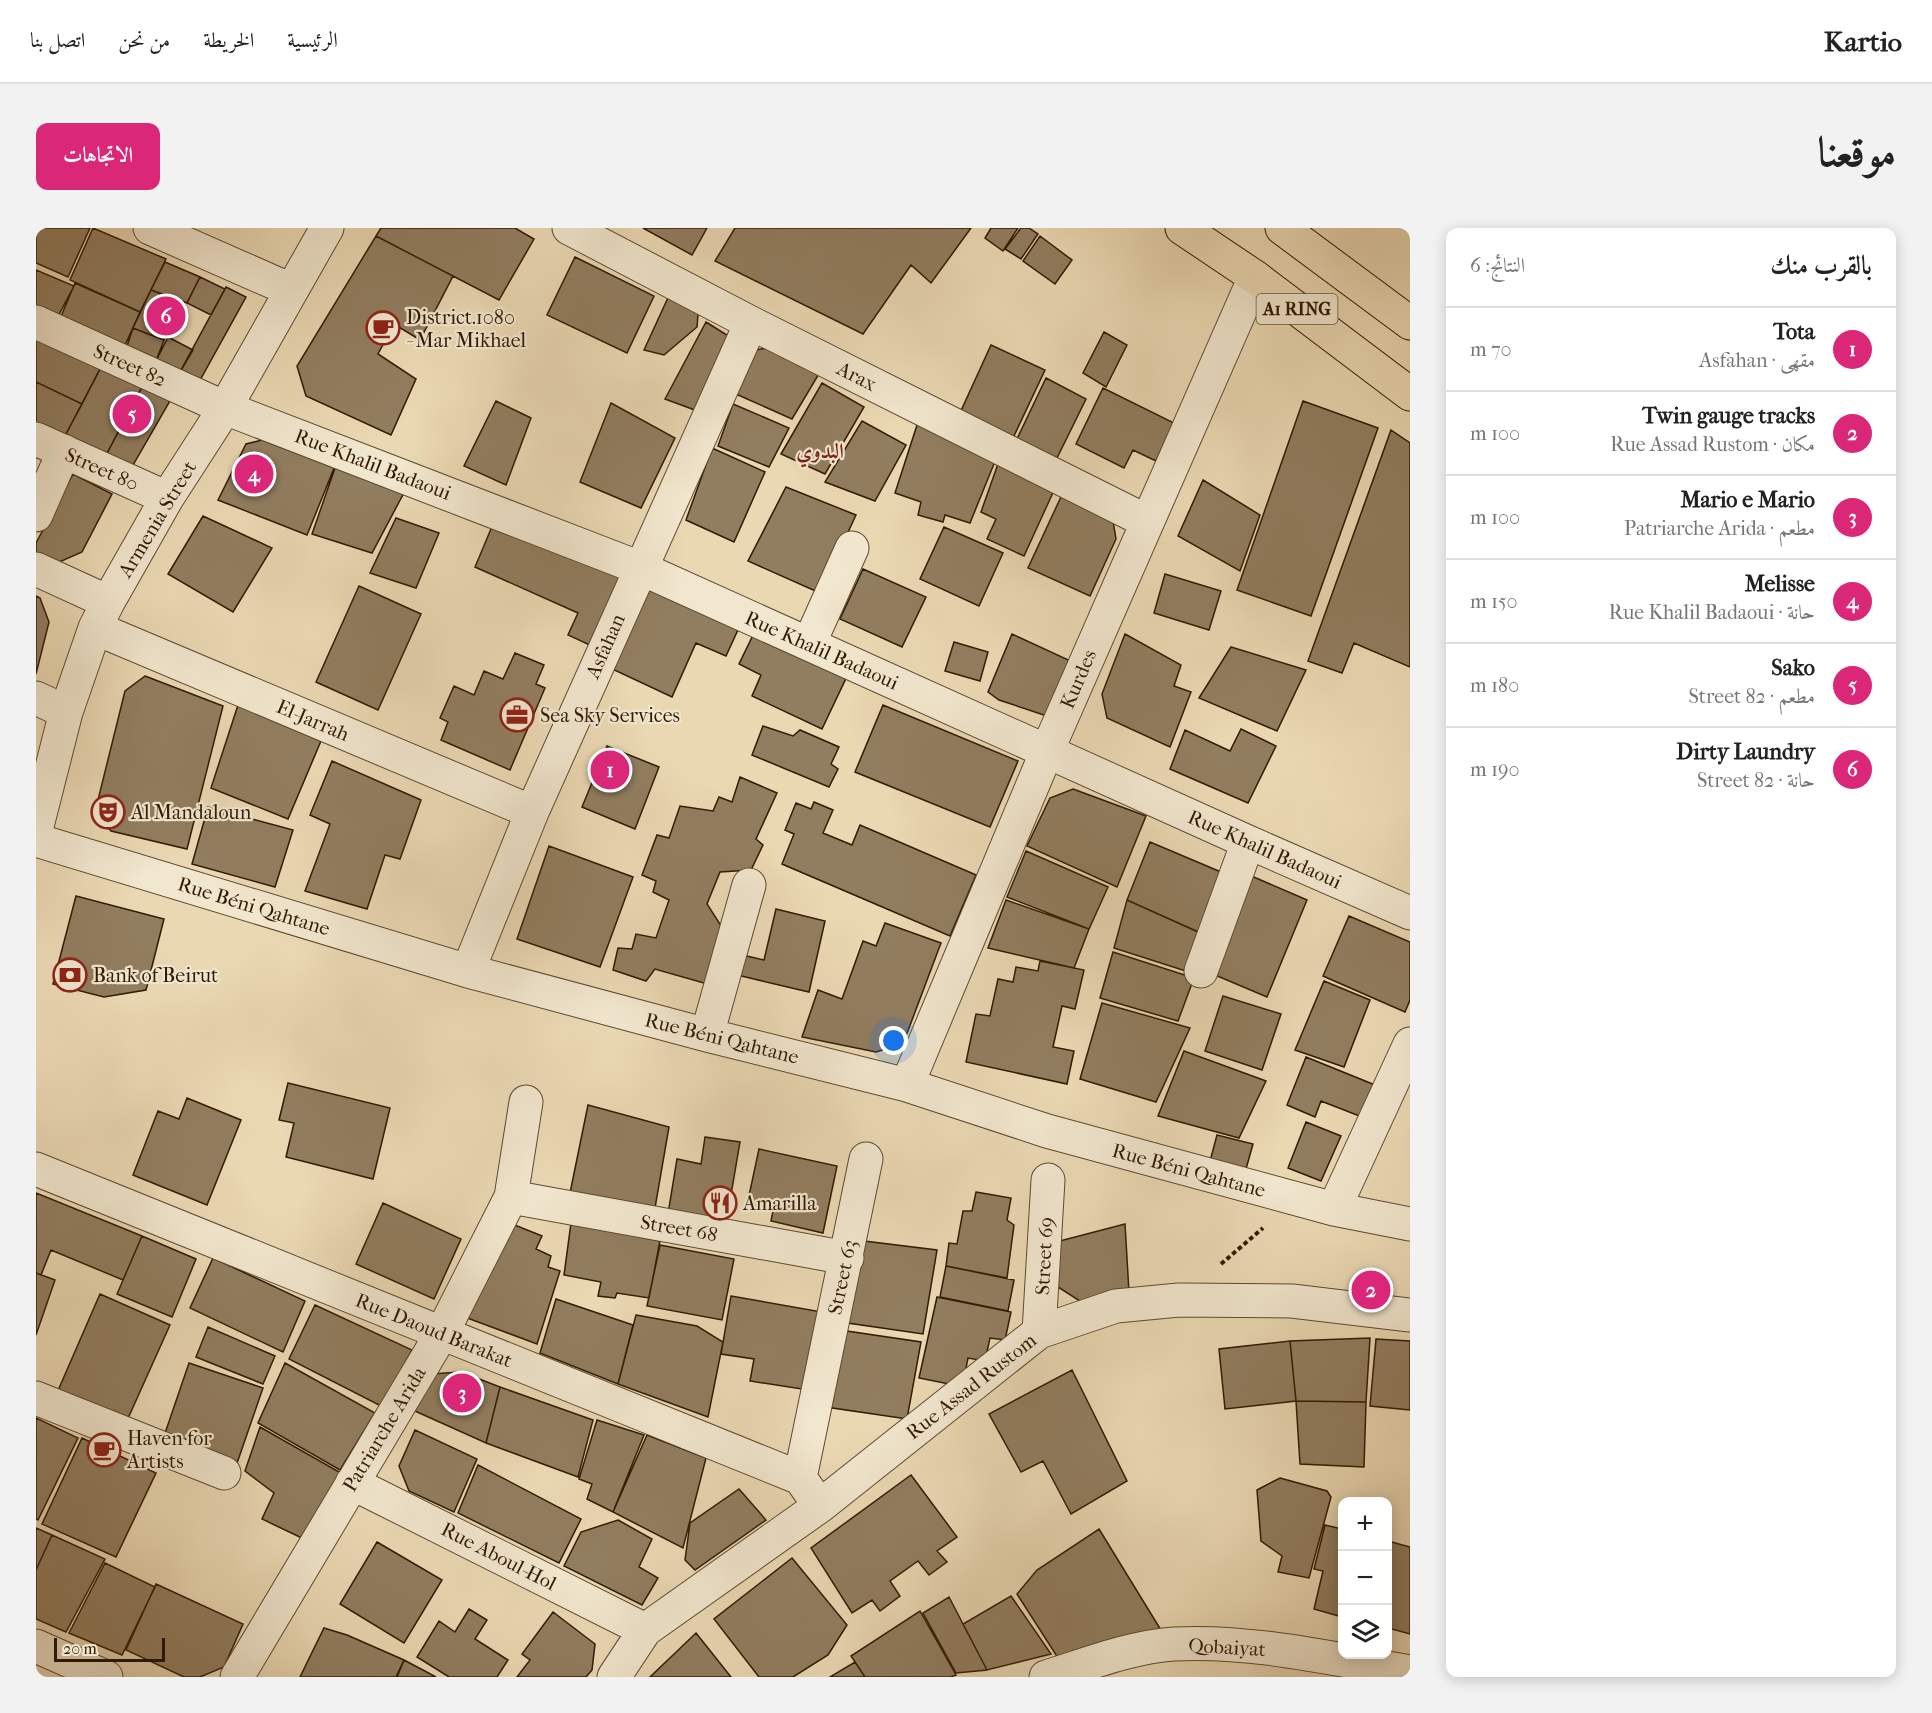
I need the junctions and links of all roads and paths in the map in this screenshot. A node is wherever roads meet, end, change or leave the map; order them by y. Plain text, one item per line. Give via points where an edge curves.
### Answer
1 (150, 228) edge
2 (327, 228) edge
3 (569, 228) edge
4 (1182, 228) edge
5 (1282, 228) edge
6 (1255, 277) junction
7 (291, 290) junction
8 (36, 322) edge
9 (751, 323) junction
10 (1410, 323) edge
11 (1410, 394) edge
12 (225, 408) junction
13 (50, 445) edge
14 (167, 498) junction
15 (36, 515) edge
16 (1146, 521) junction
17 (852, 548) dead end
18 (640, 568) junction
19 (36, 569) edge
20 (102, 615) junction
21 (809, 644) junction
22 (36, 698) edge
23 (66, 712) junction
24 (1047, 751) junction
25 (532, 812) junction
26 (36, 830) edge
27 (36, 840) edge
28 (1248, 842) junction
29 (748, 885) dead end
30 (1410, 913) edge
31 (1201, 971) dead end
32 (468, 972) junction
33 (707, 1035) junction
34 (1410, 1044) edge
35 (907, 1084) junction
36 (526, 1102) dead end
37 (866, 1159) dead end
38 (36, 1169) edge
39 (1048, 1180) dead end
40 (511, 1197) junction
41 (1334, 1209) junction
42 (1267, 1224) dead end
43 (1410, 1224) edge
44 (847, 1258) junction
45 (1179, 1300) junction
46 (1410, 1315) edge
47 (1039, 1332) junction
48 (442, 1333) junction
49 (36, 1398) edge
50 (225, 1473) dead end
51 (800, 1478) junction
52 (352, 1483) junction
53 (820, 1506) junction
54 (645, 1630) junction
55 (36, 1646) edge
56 (1410, 1672) edge
57 (1067, 1675) edge
58 (106, 1677) edge
59 (237, 1677) edge
60 (614, 1677) edge

1 - 7 street
2 - 7 street, Armenia Street
3 - 9 street, Arax
4 - 6 highway, A1 RING
5 - 10 highway, A1 RING
6 - 11 highway, A1 RING
6 - 16 street, Kurdes
7 - 12 street, Armenia Street
8 - 12 street, Street 82
9 - 16 street, Arax
9 - 18 street, Asfahan
12 - 14 street, Armenia Street
12 - 18 street, Rue Khalil Badaoui
13 - 14 street, Street 80
13 - 15 street
14 - 20 street, Armenia Street
16 - 24 street, Kurdes
17 - 21 street
18 - 21 street, Rue Khalil Badaoui
18 - 25 street, Asfahan
19 - 20 street, El-Jarrah
20 - 23 street, Armenia Street
20 - 25 street, El-Jarrah
21 - 24 street, Rue Khalil Badaoui
22 - 23 street
23 - 26 street, Armenia Street
24 - 28 street, Rue Khalil Badaoui
24 - 35 street, Kurdes
25 - 32 street, Asfahan
27 - 32 street, Rue Béni Qahtane
28 - 30 street, Rue Khalil Badaoui
28 - 31 street
29 - 33 street
32 - 33 street, Rue Béni Qahtane
33 - 35 street, Rue Béni Qahtane
34 - 41 street
35 - 41 street, Rue Béni Qahtane via 1047,1131
36 - 40 street, Patriarche Arida
37 - 44 street, Street 63
38 - 48 street, Rue Daoud Barakat
39 - 47 street, Street 69
40 - 44 street, Street 68
40 - 48 street, Patriarche Arida
41 - 43 street, Rue Béni Qahtane
42 - 45 path
44 - 51 street, Street 63
45 - 46 street, Rue Assad Rustom via 1292,1301
45 - 47 street, Rue Assad Rustom via 1116,1306
47 - 53 street, Rue Assad Rustom
48 - 51 street, Rue Daoud Barakat
48 - 52 street, Patriarche Arida
49 - 50 street
51 - 53 street
52 - 54 street, Rue Aboul-Hol
52 - 59 street, Patriarche Arida
53 - 54 street, Rue Assad Rustom
54 - 60 street, Rue Assad Rustom
55 - 58 street
56 - 57 street, Qobaiyat via 1274,1649 1173,1644 1137,1650

